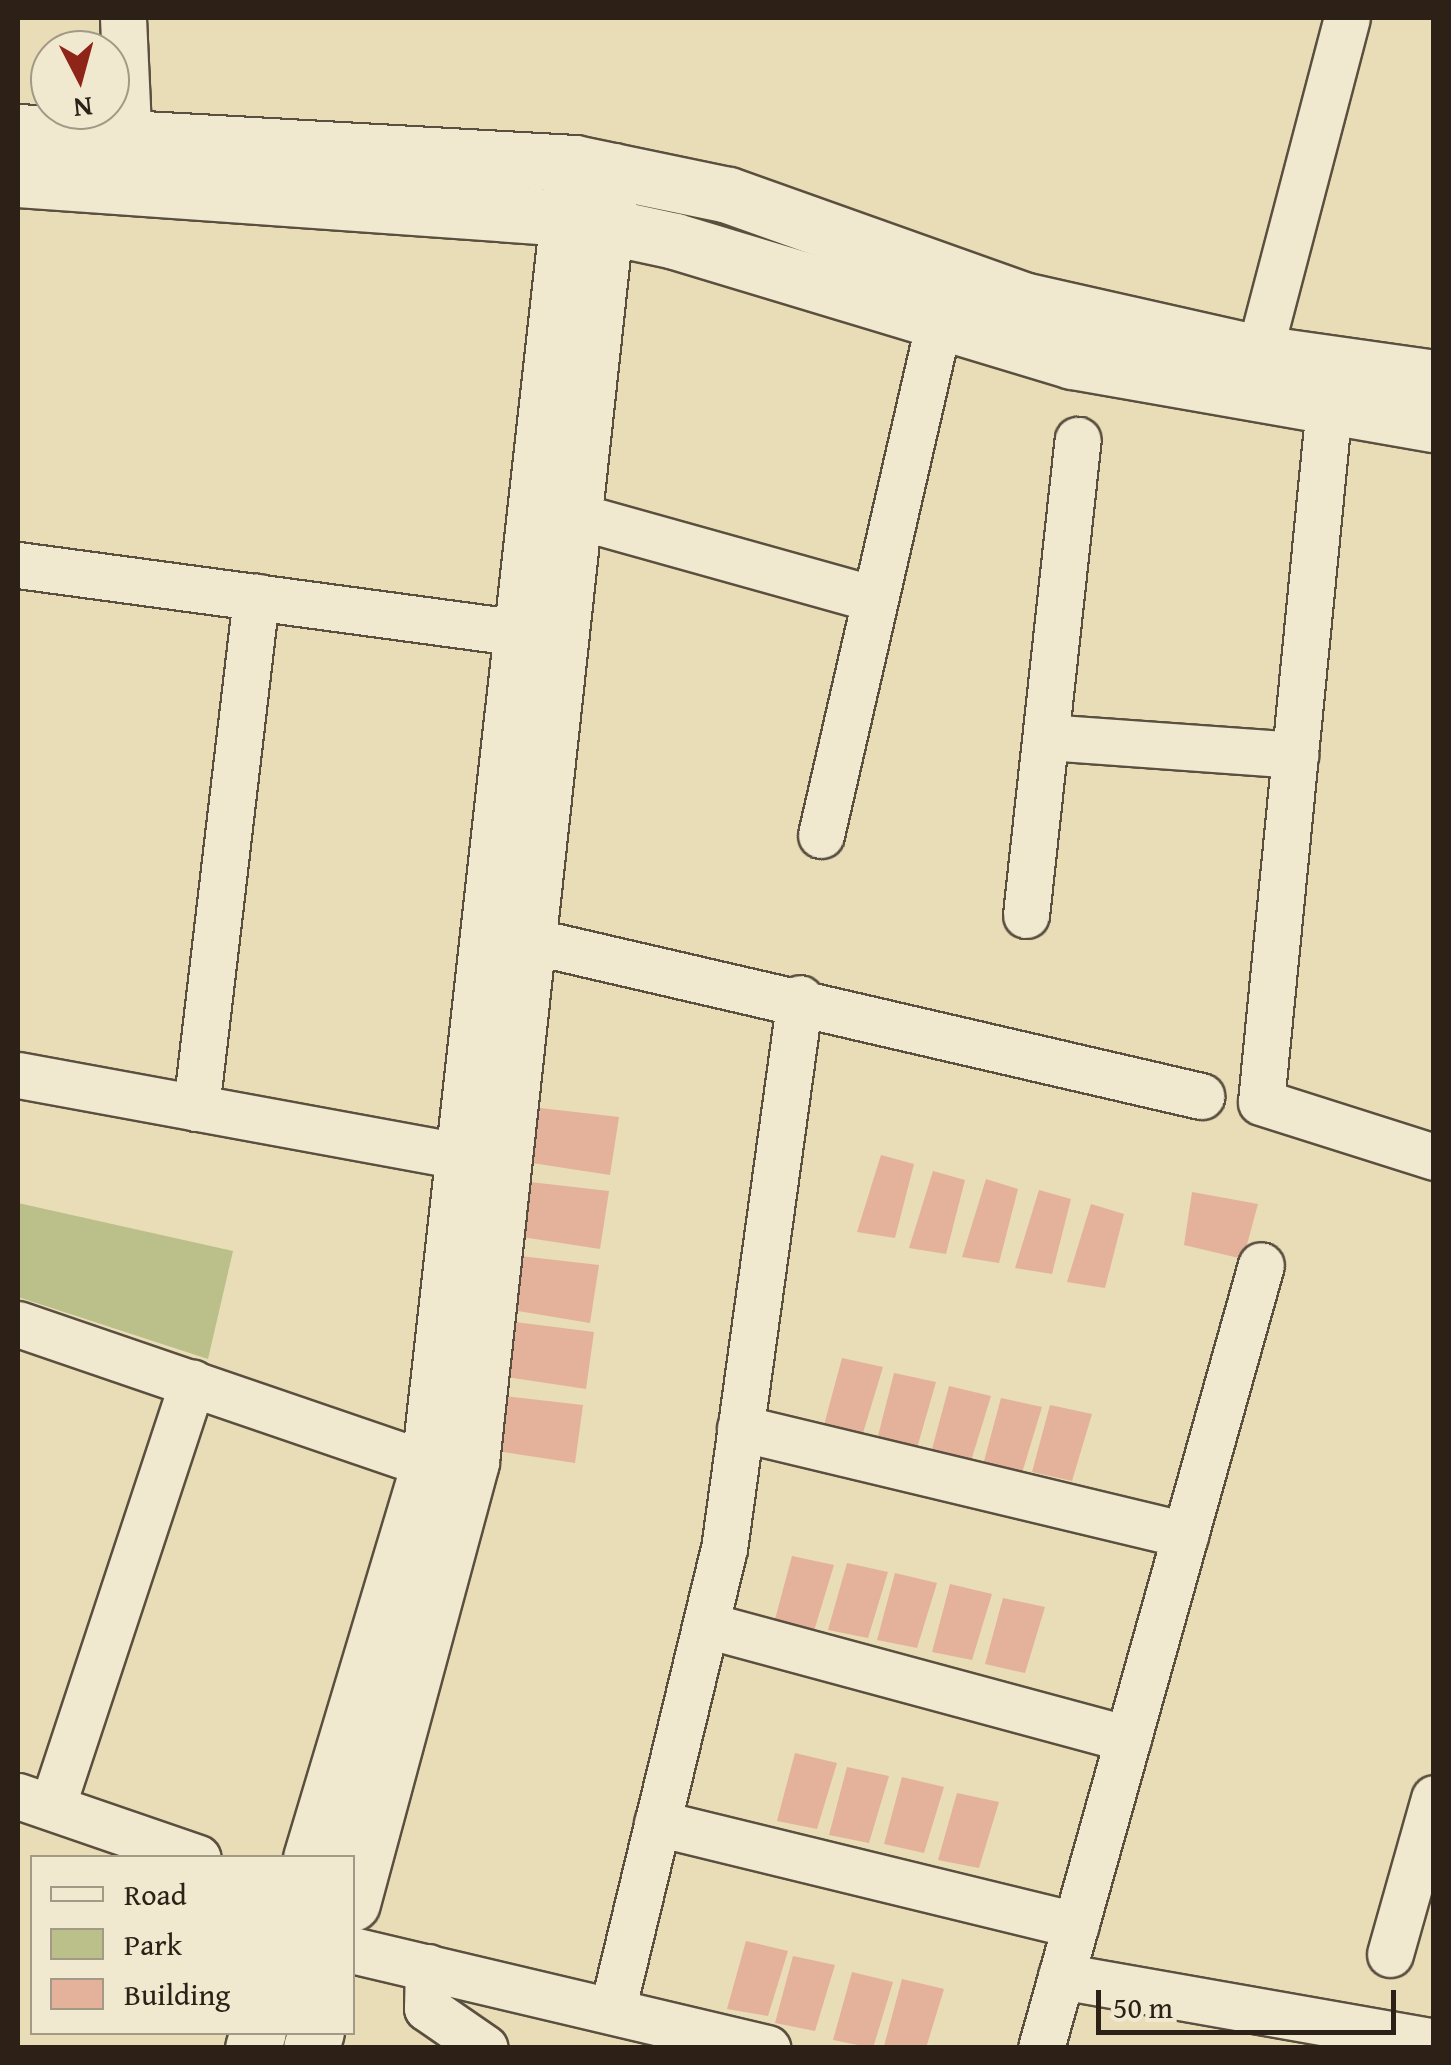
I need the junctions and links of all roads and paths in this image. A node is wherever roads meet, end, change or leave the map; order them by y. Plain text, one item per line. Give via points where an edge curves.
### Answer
1 (123, 18) edge
2 (1346, 18) edge
3 (18, 132) edge
4 (129, 160) junction
5 (592, 167) junction
6 (18, 179) edge
7 (588, 223) junction
8 (939, 321) junction
9 (1259, 353) junction
10 (1434, 378) edge
11 (1329, 406) junction
12 (1434, 424) edge
13 (1078, 440) dead end
14 (576, 516) junction
15 (18, 569) edge
16 (256, 597) junction
17 (875, 600) junction
18 (521, 632) junction
19 (1046, 737) junction
20 (1295, 755) junction
21 (822, 835) dead end
22 (1026, 915) dead end
23 (509, 935) junction
24 (800, 998) junction
25 (18, 1075) edge
26 (1201, 1096) dead end
27 (196, 1108) junction
28 (463, 1157) junction
29 (1434, 1157) edge
30 (1261, 1265) dead end
31 (18, 1324) edge
32 (192, 1383) junction
33 (740, 1428) junction
34 (428, 1465) junction
35 (1185, 1535) junction
36 (706, 1625) junction
37 (1128, 1739) junction
38 (1434, 1798) edge
39 (34, 1801) edge
40 (658, 1823) junction
41 (189, 1855) edge
42 (313, 1855) edge
43 (355, 1892) edge
44 (1076, 1925) junction
45 (355, 1951) edge
46 (1390, 1954) dead end
47 (428, 1967) junction
48 (1062, 1976) junction
49 (612, 2011) junction
50 (1434, 2042) edge
51 (485, 2048) edge
52 (768, 2048) edge
53 (1041, 2048) edge

1 - 4 street
2 - 9 street
3 - 4 street
4 - 5 street
4 - 6 street
4 - 7 street
5 - 7 street
5 - 9 street via 728,195 1023,300
7 - 8 street
7 - 14 street
7 - 18 street
8 - 11 street via 1072,361
8 - 17 street
9 - 10 street
11 - 12 street
11 - 20 street
13 - 19 street
14 - 17 street
14 - 23 street
15 - 16 street
16 - 18 street
16 - 27 street
17 - 21 street
18 - 23 street
19 - 20 street
19 - 22 street
20 - 29 street via 1261,1102
23 - 24 street
23 - 28 street
23 - 43 street via 471,1462
24 - 26 street
24 - 33 street
25 - 27 street
27 - 28 street
28 - 34 street
30 - 35 street
31 - 32 street
32 - 34 street
32 - 39 street
33 - 35 street
33 - 36 street
34 - 42 street
35 - 37 street
36 - 37 street
36 - 40 street
37 - 44 street
38 - 46 street
39 - 41 street
40 - 44 street
40 - 49 street
44 - 48 street
45 - 47 street
47 - 49 street
47 - 51 street via 427,2008
48 - 50 street
48 - 53 street
49 - 52 street

